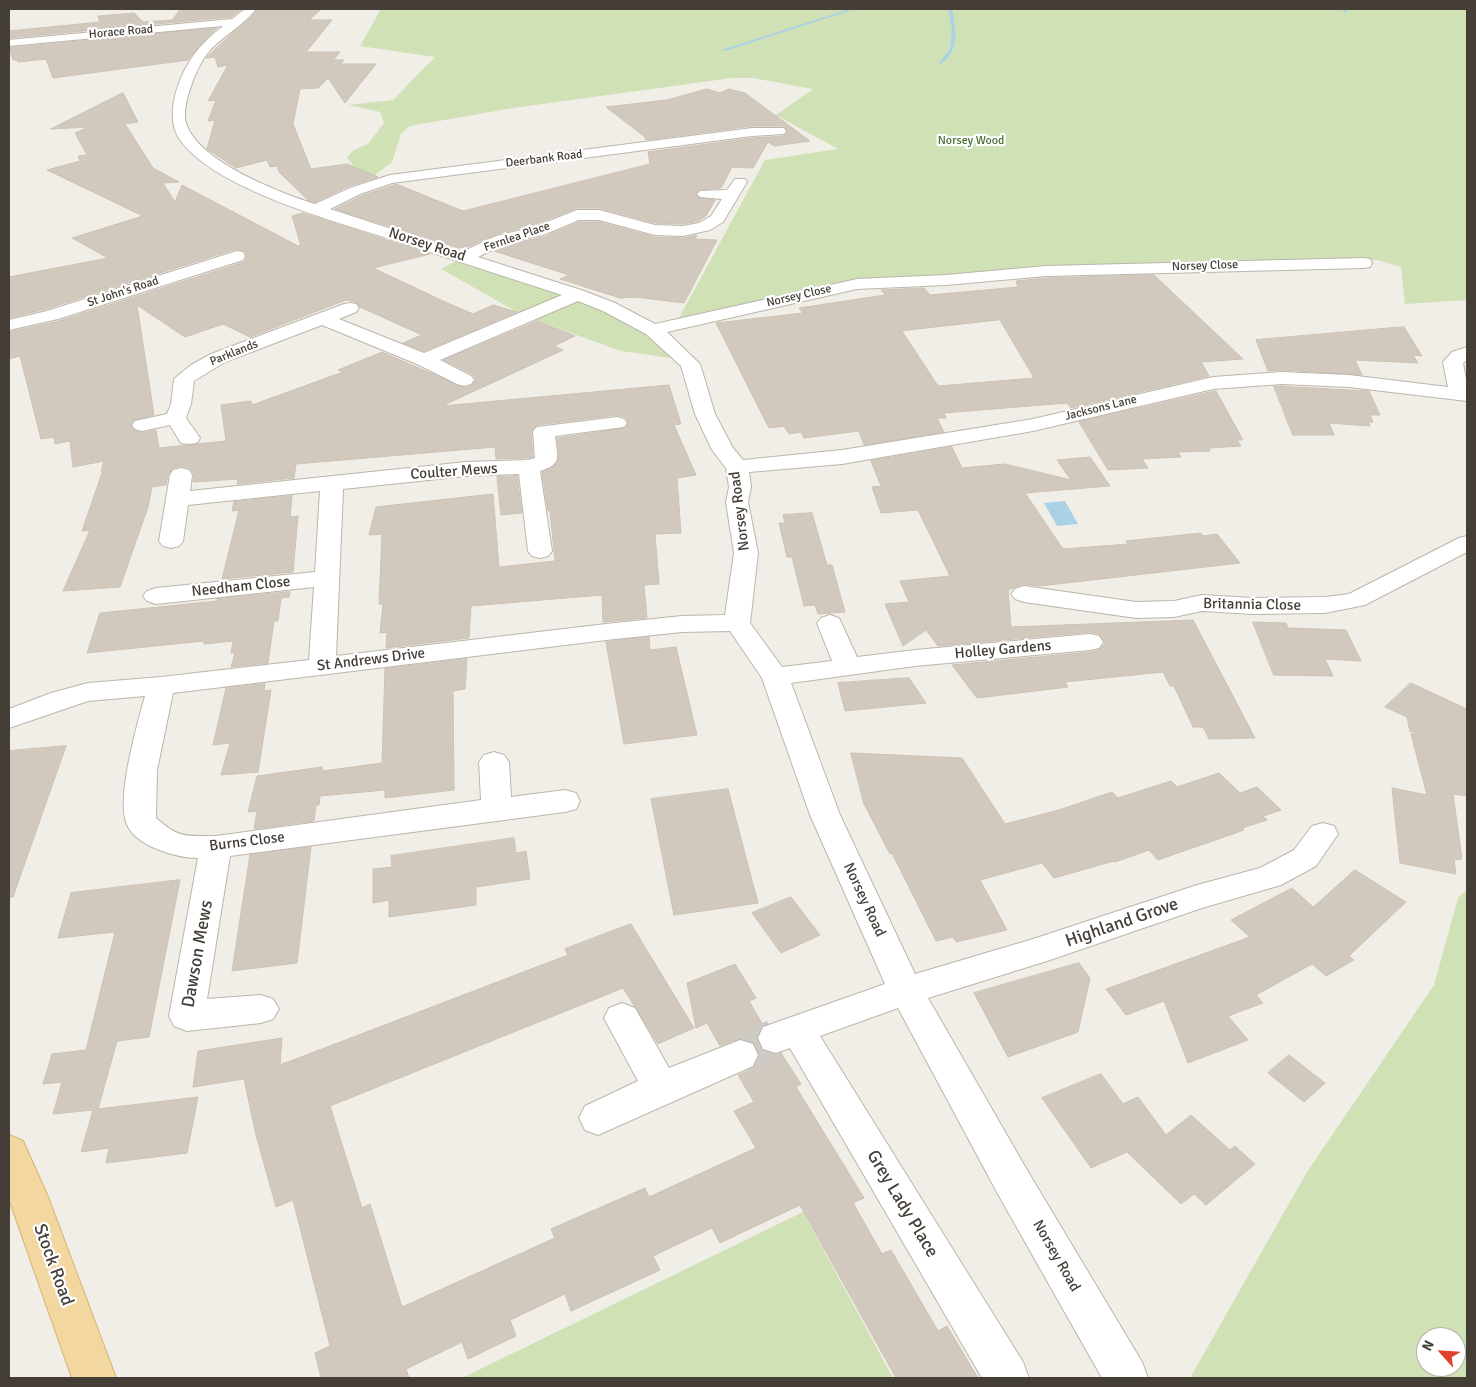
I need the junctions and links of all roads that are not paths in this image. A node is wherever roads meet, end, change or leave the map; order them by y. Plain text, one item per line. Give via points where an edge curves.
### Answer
1 (242, 16) edge
2 (9, 44) edge
3 (779, 131) dead end
4 (705, 194) dead end
5 (315, 210) junction
6 (237, 256) dead end
7 (464, 257) junction
8 (1364, 263) dead end
9 (578, 295) junction
10 (350, 308) dead end
11 (324, 319) junction
12 (9, 325) edge
13 (653, 330) junction
14 (1467, 353) edge
15 (424, 360) junction
16 (464, 380) dead end
17 (1463, 394) edge
18 (176, 418) junction
19 (617, 423) dead end
20 (142, 425) dead end
21 (189, 438) dead end
22 (529, 467) junction
23 (737, 468) junction
24 (181, 475) dead end
25 (332, 484) junction
26 (178, 499) junction
27 (171, 541) dead end
28 (1467, 544) edge
29 (540, 551) dead end
30 (327, 578) junction
31 (1024, 594) dead end
32 (156, 596) dead end
33 (830, 623) dead end
34 (737, 624) junction
35 (1090, 642) dead end
36 (322, 666) junction
37 (848, 667) junction
38 (775, 677) junction
39 (161, 686) junction
40 (9, 719) edge
41 (494, 762) dead end
42 (565, 801) dead end
43 (497, 809) junction
44 (1323, 834) dead end
45 (216, 847) junction
46 (906, 990) junction
47 (261, 1009) dead end
48 (622, 1018) dead end
49 (740, 1055) tunnel mouth
50 (661, 1088) junction
51 (598, 1118) dead end
52 (9, 1153) edge
53 (94, 1378) edge
54 (1007, 1378) edge
55 (1126, 1378) edge

1 - 2 street, Horace Road
1 - 5 street, Norsey Road via 212,41 193,67 181,99 179,122 186,138 203,156 281,198
3 - 5 street, Deerbank Road via 390,179
4 - 7 street, Fernlea Place via 736,188 717,219 704,227 683,231 654,230 599,215 578,215 537,232 502,239
5 - 7 street, Norsey Road
6 - 12 street, St John's Road via 52,315
7 - 9 street, Norsey Road
8 - 13 street, Norsey Close via 1044,265 948,284 844,286
9 - 13 street, Norsey Road via 610,307
9 - 15 street
10 - 11 street, Parklands
11 - 15 street
11 - 18 street, Parklands via 218,358 198,369 184,379
13 - 23 street, Norsey Road via 690,364 705,414 723,450
14 - 17 street via 1453,362
15 - 16 street
17 - 23 street, Jacksons Lane via 1349,381 1282,378 1213,383 1033,425 842,457
18 - 20 street
18 - 21 street
19 - 22 street via 544,431 546,462
22 - 25 street, Coulter Mews via 466,469
22 - 29 street
23 - 34 street, Norsey Road via 740,487 737,502 746,554
24 - 26 street
25 - 26 street
25 - 30 street
26 - 27 street
28 - 31 street, Britannia Close via 1356,600 1325,605 1202,603 1174,609 1136,610
30 - 32 street, Needham Close
30 - 36 street
33 - 37 street
34 - 36 street, St Andrews Drive via 682,624
34 - 38 street, Norsey Road
35 - 37 street, Holley Gardens
36 - 39 street, St Andrews Drive
37 - 38 street, Holley Gardens
38 - 46 street, Norsey Road via 825,815
39 - 40 street, St Andrews Drive via 88,692
39 - 45 street, Burns Close via 140,780 141,822 160,839 186,847
41 - 43 street
42 - 43 street, Burns Close
43 - 45 street, Burns Close
44 - 46 street, Highland Grove via 1305,858 1270,877 1197,897 1035,952
45 - 47 street, Dawson Mews via 187,1016
46 - 54 street, Grey Lady Place via 787,1033
46 - 55 street, Norsey Road
48 - 50 street
49 - 50 street
50 - 51 street
52 - 53 main road, Stock Road

